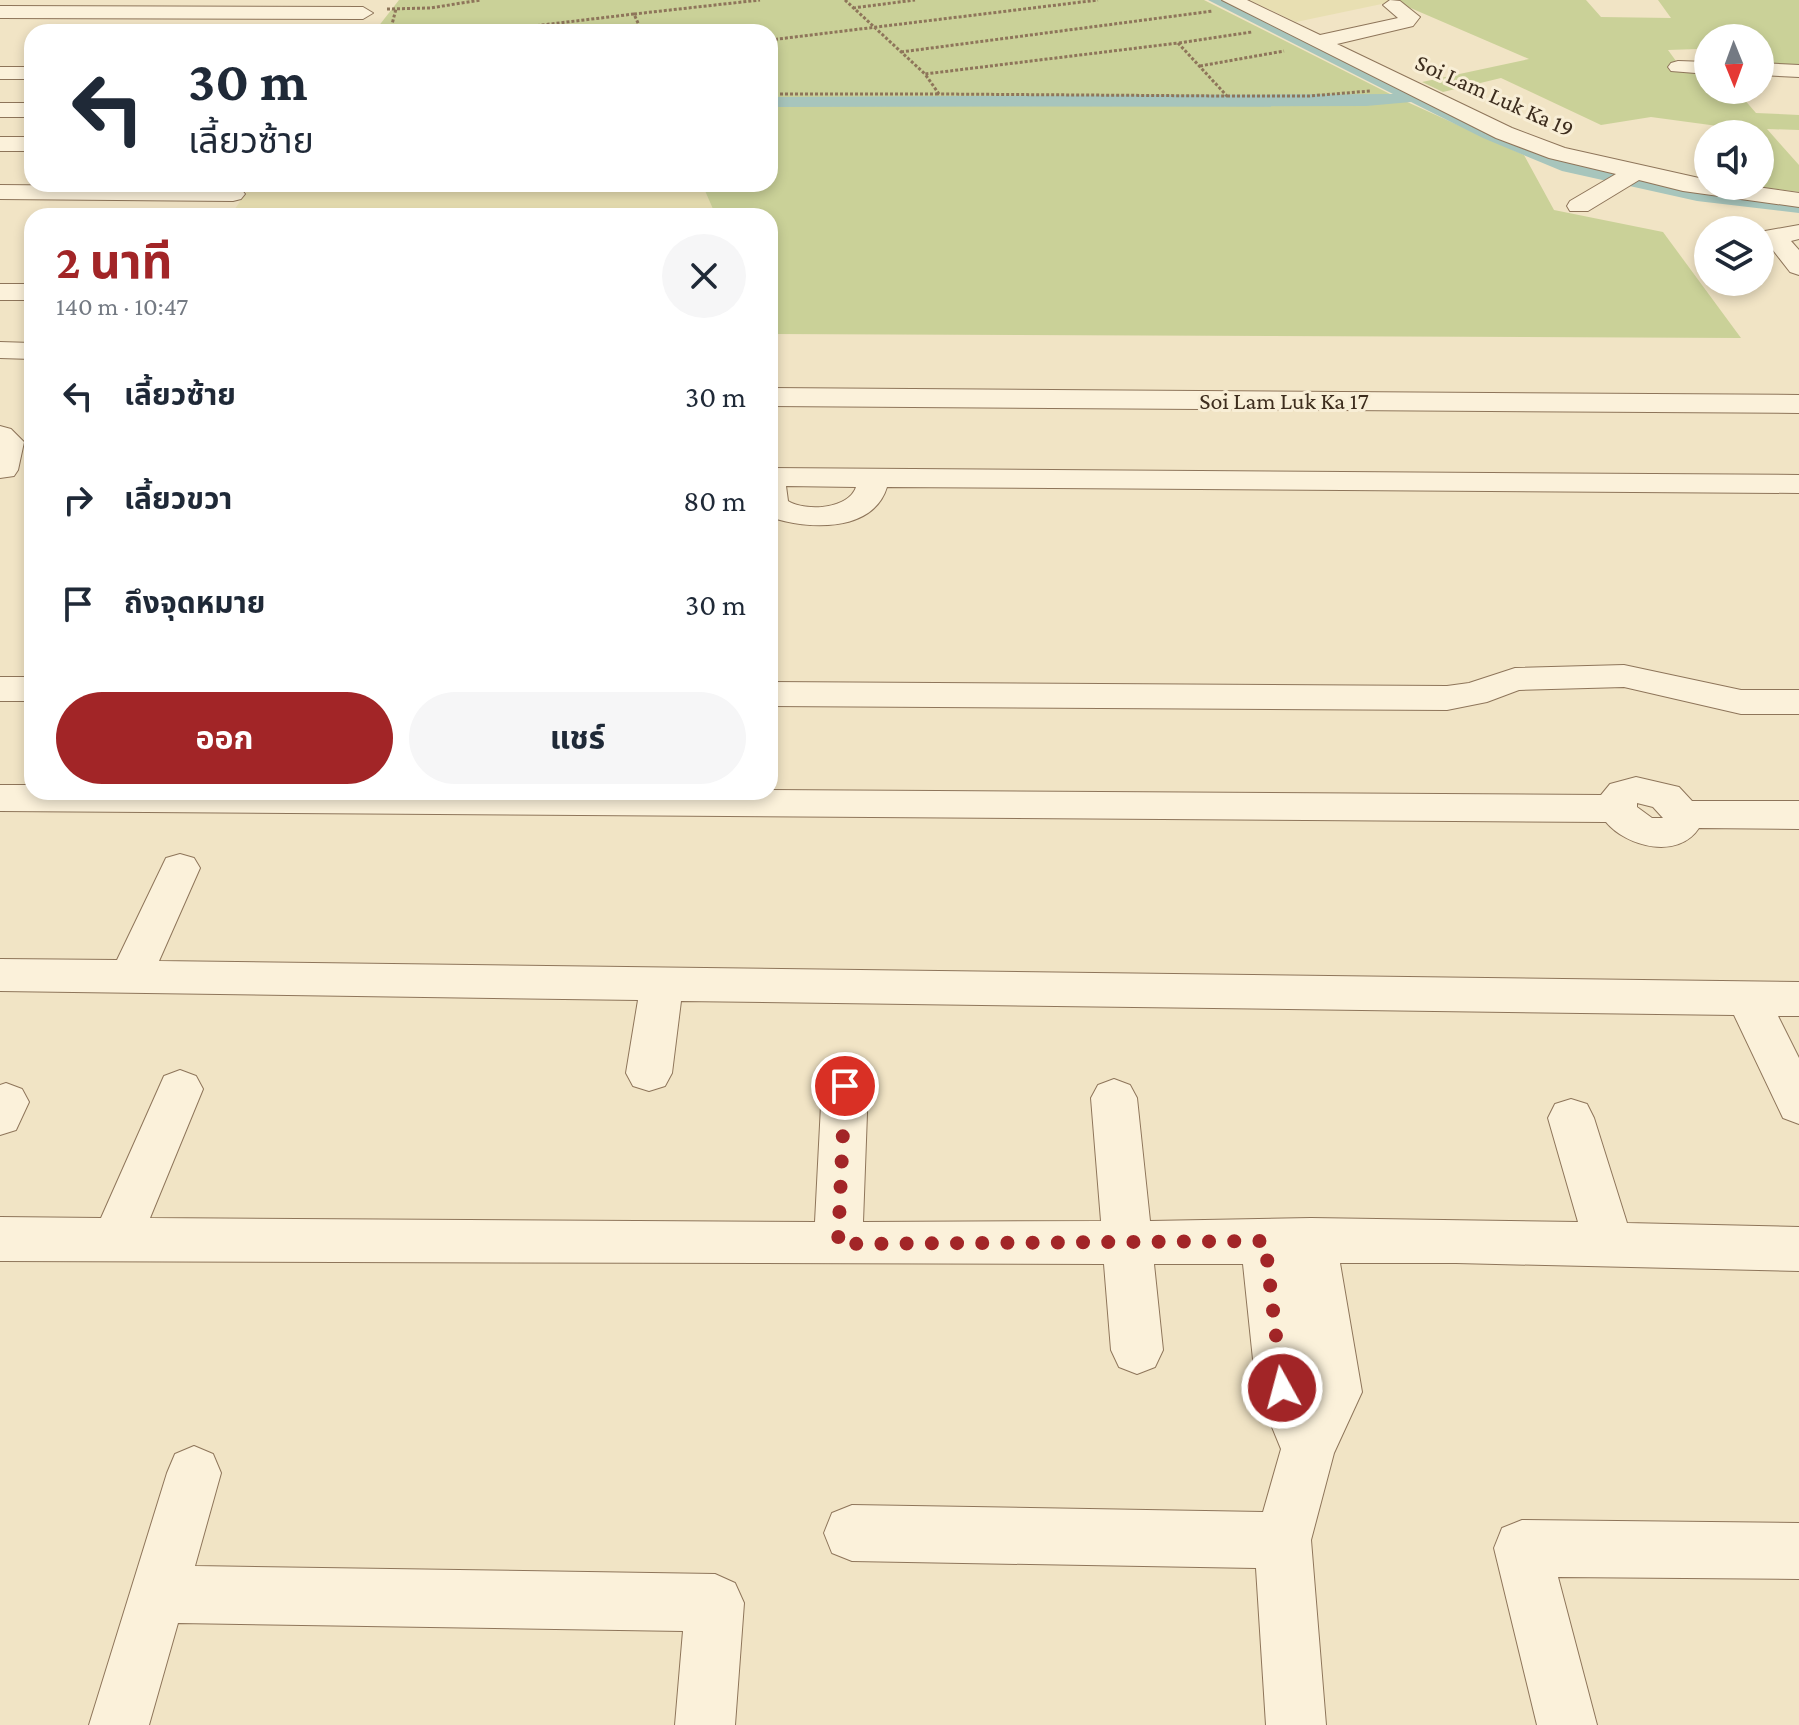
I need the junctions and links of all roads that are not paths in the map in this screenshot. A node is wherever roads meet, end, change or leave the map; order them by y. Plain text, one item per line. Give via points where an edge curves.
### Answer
1 (1222, 5) edge
2 (1393, 5) dead end
3 (367, 8) edge
4 (0, 12) edge
5 (354, 24) edge
6 (1318, 42) junction
7 (1678, 67) dead end
8 (1694, 68) edge
9 (1774, 70) edge
10 (1799, 71) edge
11 (0, 73) edge
12 (24, 73) edge
13 (0, 110) edge
14 (24, 110) edge
15 (0, 144) edge
16 (24, 144) edge
17 (1625, 179) junction
18 (0, 192) edge
19 (24, 192) edge
20 (1799, 200) edge
21 (1579, 206) dead end
22 (1799, 232) edge
23 (1799, 267) edge
24 (0, 292) edge
25 (24, 292) edge
26 (0, 350) edge
27 (24, 351) edge
28 (778, 397) edge
29 (1799, 404) edge
30 (0, 435) edge
31 (12, 470) edge
32 (1799, 484) edge
33 (778, 509) edge
34 (0, 689) edge
35 (24, 689) edge
36 (778, 694) edge
37 (1799, 702) edge
38 (0, 798) edge
39 (24, 798) edge
40 (294, 800) edge
41 (1799, 815) edge
42 (180, 868) dead end
43 (0, 975) edge
44 (130, 977) junction
45 (662, 984) junction
46 (1748, 998) junction
47 (1799, 999) edge
48 (649, 1073) dead end
49 (845, 1086) dead end
50 (180, 1089) dead end
51 (1114, 1098) dead end
52 (1799, 1105) edge
53 (1571, 1118) dead end
54 (0, 1239) edge
55 (1288, 1240) junction
56 (116, 1241) junction
57 (1128, 1242) junction
58 (838, 1244) junction
59 (1609, 1244) junction
60 (1799, 1249) edge
61 (1137, 1350) dead end
62 (194, 1473) dead end
63 (852, 1533) dead end
64 (1283, 1540) junction
65 (1799, 1551) edge
66 (160, 1594) junction
67 (119, 1725) edge
68 (705, 1725) edge
69 (1296, 1725) edge
70 (1567, 1725) edge

1 - 6 street, Soi Lam Luk Ka 19
2 - 6 street via 1410,17 1406,22
3 - 4 street
3 - 5 street
6 - 17 street, Soi Lam Luk Ka 19 via 1504,133
7 - 8 street
9 - 10 street
11 - 12 street
13 - 14 street
15 - 16 street
17 - 20 street, Soi Lam Luk Ka 19
17 - 21 street
18 - 19 street
22 - 23 street via 1774,236
24 - 25 street
26 - 27 street
28 - 29 street, Soi Lam Luk Ka 17
30 - 31 street via 9,442
32 - 33 street via 874,478 864,503 853,510 813,515
34 - 35 street
36 - 37 street via 1447,698 1515,679 1624,676 1718,698
38 - 39 street
40 - 41 street via 1617,809 1624,793 1650,791 1676,804 1682,814
42 - 44 street
43 - 44 street
44 - 45 street
45 - 46 street
45 - 48 street
46 - 47 street
46 - 52 street
49 - 58 street
50 - 56 street
51 - 57 street
53 - 59 street
54 - 56 street
55 - 57 street
55 - 59 street
55 - 64 street via 1282,1388 1308,1449
56 - 58 street
57 - 58 street
57 - 61 street
59 - 60 street
62 - 66 street
63 - 64 street
64 - 69 street
65 - 70 street via 1522,1548
66 - 67 street
66 - 68 street via 715,1603

